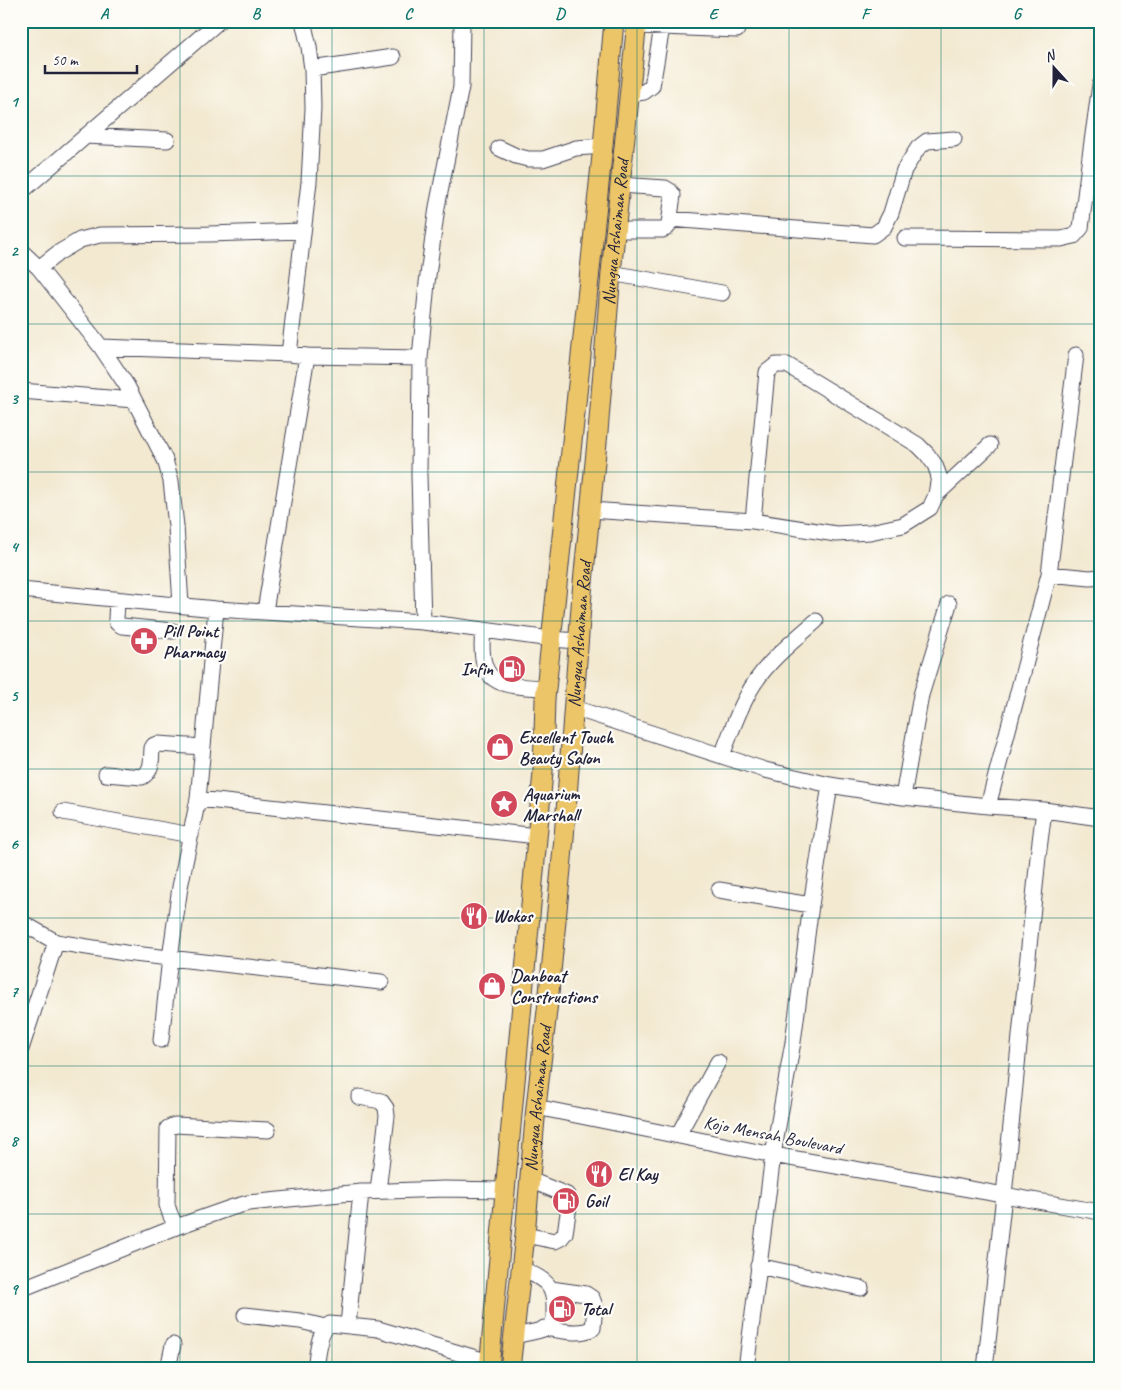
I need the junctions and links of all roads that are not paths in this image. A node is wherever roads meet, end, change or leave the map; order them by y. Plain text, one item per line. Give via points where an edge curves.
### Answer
1 (219, 21) edge
2 (303, 21) edge
3 (462, 21) edge
4 (614, 21) edge
5 (637, 24) edge
6 (662, 27) junction
7 (737, 30) dead end
8 (393, 57) dead end
9 (312, 69) junction
10 (1100, 85) edge
11 (630, 94) junction
12 (85, 136) junction
13 (954, 139) dead end
14 (167, 140) dead end
15 (603, 146) junction
16 (499, 148) dead end
17 (1095, 157) edge
18 (620, 185) junction
19 (21, 192) edge
20 (670, 219) junction
21 (616, 230) junction
22 (303, 232) junction
23 (905, 238) dead end
24 (21, 251) edge
25 (39, 268) junction
26 (611, 273) junction
27 (722, 293) dead end
28 (102, 347) junction
29 (289, 354) junction
30 (1076, 355) dead end
31 (307, 356) junction
32 (420, 358) junction
33 (21, 391) edge
34 (134, 400) junction
35 (990, 445) dead end
36 (936, 495) junction
37 (590, 510) junction
38 (753, 521) junction
39 (1049, 574) junction
40 (1100, 577) edge
41 (21, 590) edge
42 (117, 599) junction
43 (949, 604) dead end
44 (181, 606) junction
45 (216, 609) junction
46 (265, 611) junction
47 (816, 621) dead end
48 (423, 622) junction
49 (483, 630) junction
50 (173, 631) dead end
51 (551, 639) junction
52 (578, 641) junction
53 (546, 688) junction
54 (574, 708) junction
55 (203, 747) junction
56 (722, 755) junction
57 (106, 774) dead end
58 (830, 786) junction
59 (902, 797) junction
60 (198, 799) junction
61 (988, 806) junction
62 (1044, 810) junction
63 (63, 812) dead end
64 (1100, 818) edge
65 (191, 835) junction
66 (537, 836) junction
67 (719, 890) dead end
68 (811, 905) junction
69 (21, 922) edge
70 (56, 942) junction
71 (170, 958) junction
72 (381, 982) dead end
73 (161, 1040) dead end
74 (21, 1049) edge
75 (718, 1062) dead end
76 (359, 1097) dead end
77 (536, 1107) junction
78 (268, 1130) dead end
79 (678, 1135) junction
80 (773, 1155) junction
81 (530, 1180) junction
82 (504, 1190) junction
83 (378, 1191) junction
84 (361, 1192) junction
85 (1004, 1195) junction
86 (1100, 1212) edge
87 (176, 1227) junction
88 (525, 1235) junction
89 (758, 1266) junction
90 (521, 1268) junction
91 (861, 1288) dead end
92 (21, 1289) edge
93 (552, 1289) junction
94 (245, 1315) dead end
95 (348, 1325) junction
96 (325, 1327) junction
97 (544, 1328) junction
98 (513, 1336) junction
99 (173, 1345) dead end
100 (489, 1365) edge
101 (168, 1369) edge
102 (315, 1369) edge
103 (510, 1369) edge
104 (746, 1369) edge
105 (985, 1369) edge

1 - 12 street
2 - 9 street
3 - 32 street via 461,87 437,207
4 - 15 main road, Nungua Ashaiman Road
5 - 6 street
5 - 11 main road, Nungua Ashaiman Road
6 - 7 street
6 - 11 street via 652,86 644,92
8 - 9 street
9 - 22 street via 309,182
10 - 17 street
11 - 18 main road, Nungua Ashaiman Road
12 - 14 street
12 - 19 street
13 - 20 street via 927,141 918,148 904,170 892,213 884,227 873,235
15 - 16 street via 576,148 528,159
15 - 51 main road, Nungua Ashaiman Road
17 - 23 street via 1081,228 1074,236 1061,239
18 - 20 street via 670,191 673,195
18 - 21 main road, Nungua Ashaiman Road
20 - 21 street via 667,228 662,230
21 - 26 main road, Nungua Ashaiman Road
22 - 25 street via 100,235 80,240
22 - 29 street
24 - 25 street
25 - 28 street
26 - 27 street
26 - 37 main road, Nungua Ashaiman Road
28 - 29 street
28 - 34 street
29 - 31 street
30 - 39 street
31 - 32 street
31 - 46 street
32 - 48 street
33 - 34 street
34 - 44 street via 165,460 171,481
35 - 36 street
36 - 38 street via 930,508 903,525 870,532 836,534
36 - 38 street via 938,476 935,465 918,445 787,365 776,365 767,372
37 - 38 street
37 - 52 main road, Nungua Ashaiman Road
39 - 40 street
39 - 61 street
41 - 42 street
42 - 44 street
42 - 50 street via 117,624
43 - 59 street via 921,695
44 - 45 street
45 - 46 street
45 - 55 street
46 - 48 street
47 - 56 street via 781,651 762,673 746,697
48 - 49 street
49 - 51 street
49 - 53 street via 481,646 489,674 500,684
51 - 52 street
51 - 53 main road, Nungua Ashaiman Road
52 - 54 main road, Nungua Ashaiman Road
53 - 66 main road, Nungua Ashaiman Road
54 - 56 street
54 - 77 main road, Nungua Ashaiman Road
55 - 57 street via 154,745 150,771 146,775
55 - 60 street
56 - 58 street via 765,770
58 - 59 street
58 - 68 street
59 - 61 street
60 - 65 street
60 - 66 street
61 - 62 street
62 - 64 street
62 - 85 street
63 - 65 street
65 - 71 street
66 - 82 main road, Nungua Ashaiman Road
67 - 68 street
68 - 80 street via 793,1042
69 - 70 street
70 - 71 street
70 - 74 street
71 - 72 street
71 - 73 street
75 - 79 street
76 - 83 street via 381,1101 386,1108
77 - 79 street, Kojo Mensah Boulevard
77 - 81 main road, Nungua Ashaiman Road
78 - 87 street via 175,1125 168,1128 167,1205
79 - 80 street, Kojo Mensah Boulevard
80 - 85 street, Kojo Mensah Boulevard
80 - 89 street
81 - 88 main road, Nungua Ashaiman Road
81 - 88 street via 567,1195 570,1200 561,1238 555,1241
82 - 83 street
82 - 100 main road, Nungua Ashaiman Road
83 - 84 street
84 - 87 street via 248,1203
84 - 95 street
85 - 86 street, Kojo Mensah Boulevard
85 - 105 street
87 - 92 street
88 - 90 main road, Nungua Ashaiman Road
89 - 91 street
89 - 104 street
90 - 93 street via 545,1281
90 - 98 main road, Nungua Ashaiman Road
93 - 97 street via 554,1320
93 - 97 street via 586,1294 592,1298 595,1306 593,1328 580,1333
94 - 96 street
95 - 96 street via 330,1324
95 - 100 street via 387,1331
96 - 102 street
97 - 98 street
98 - 103 main road, Nungua Ashaiman Road
99 - 101 street

